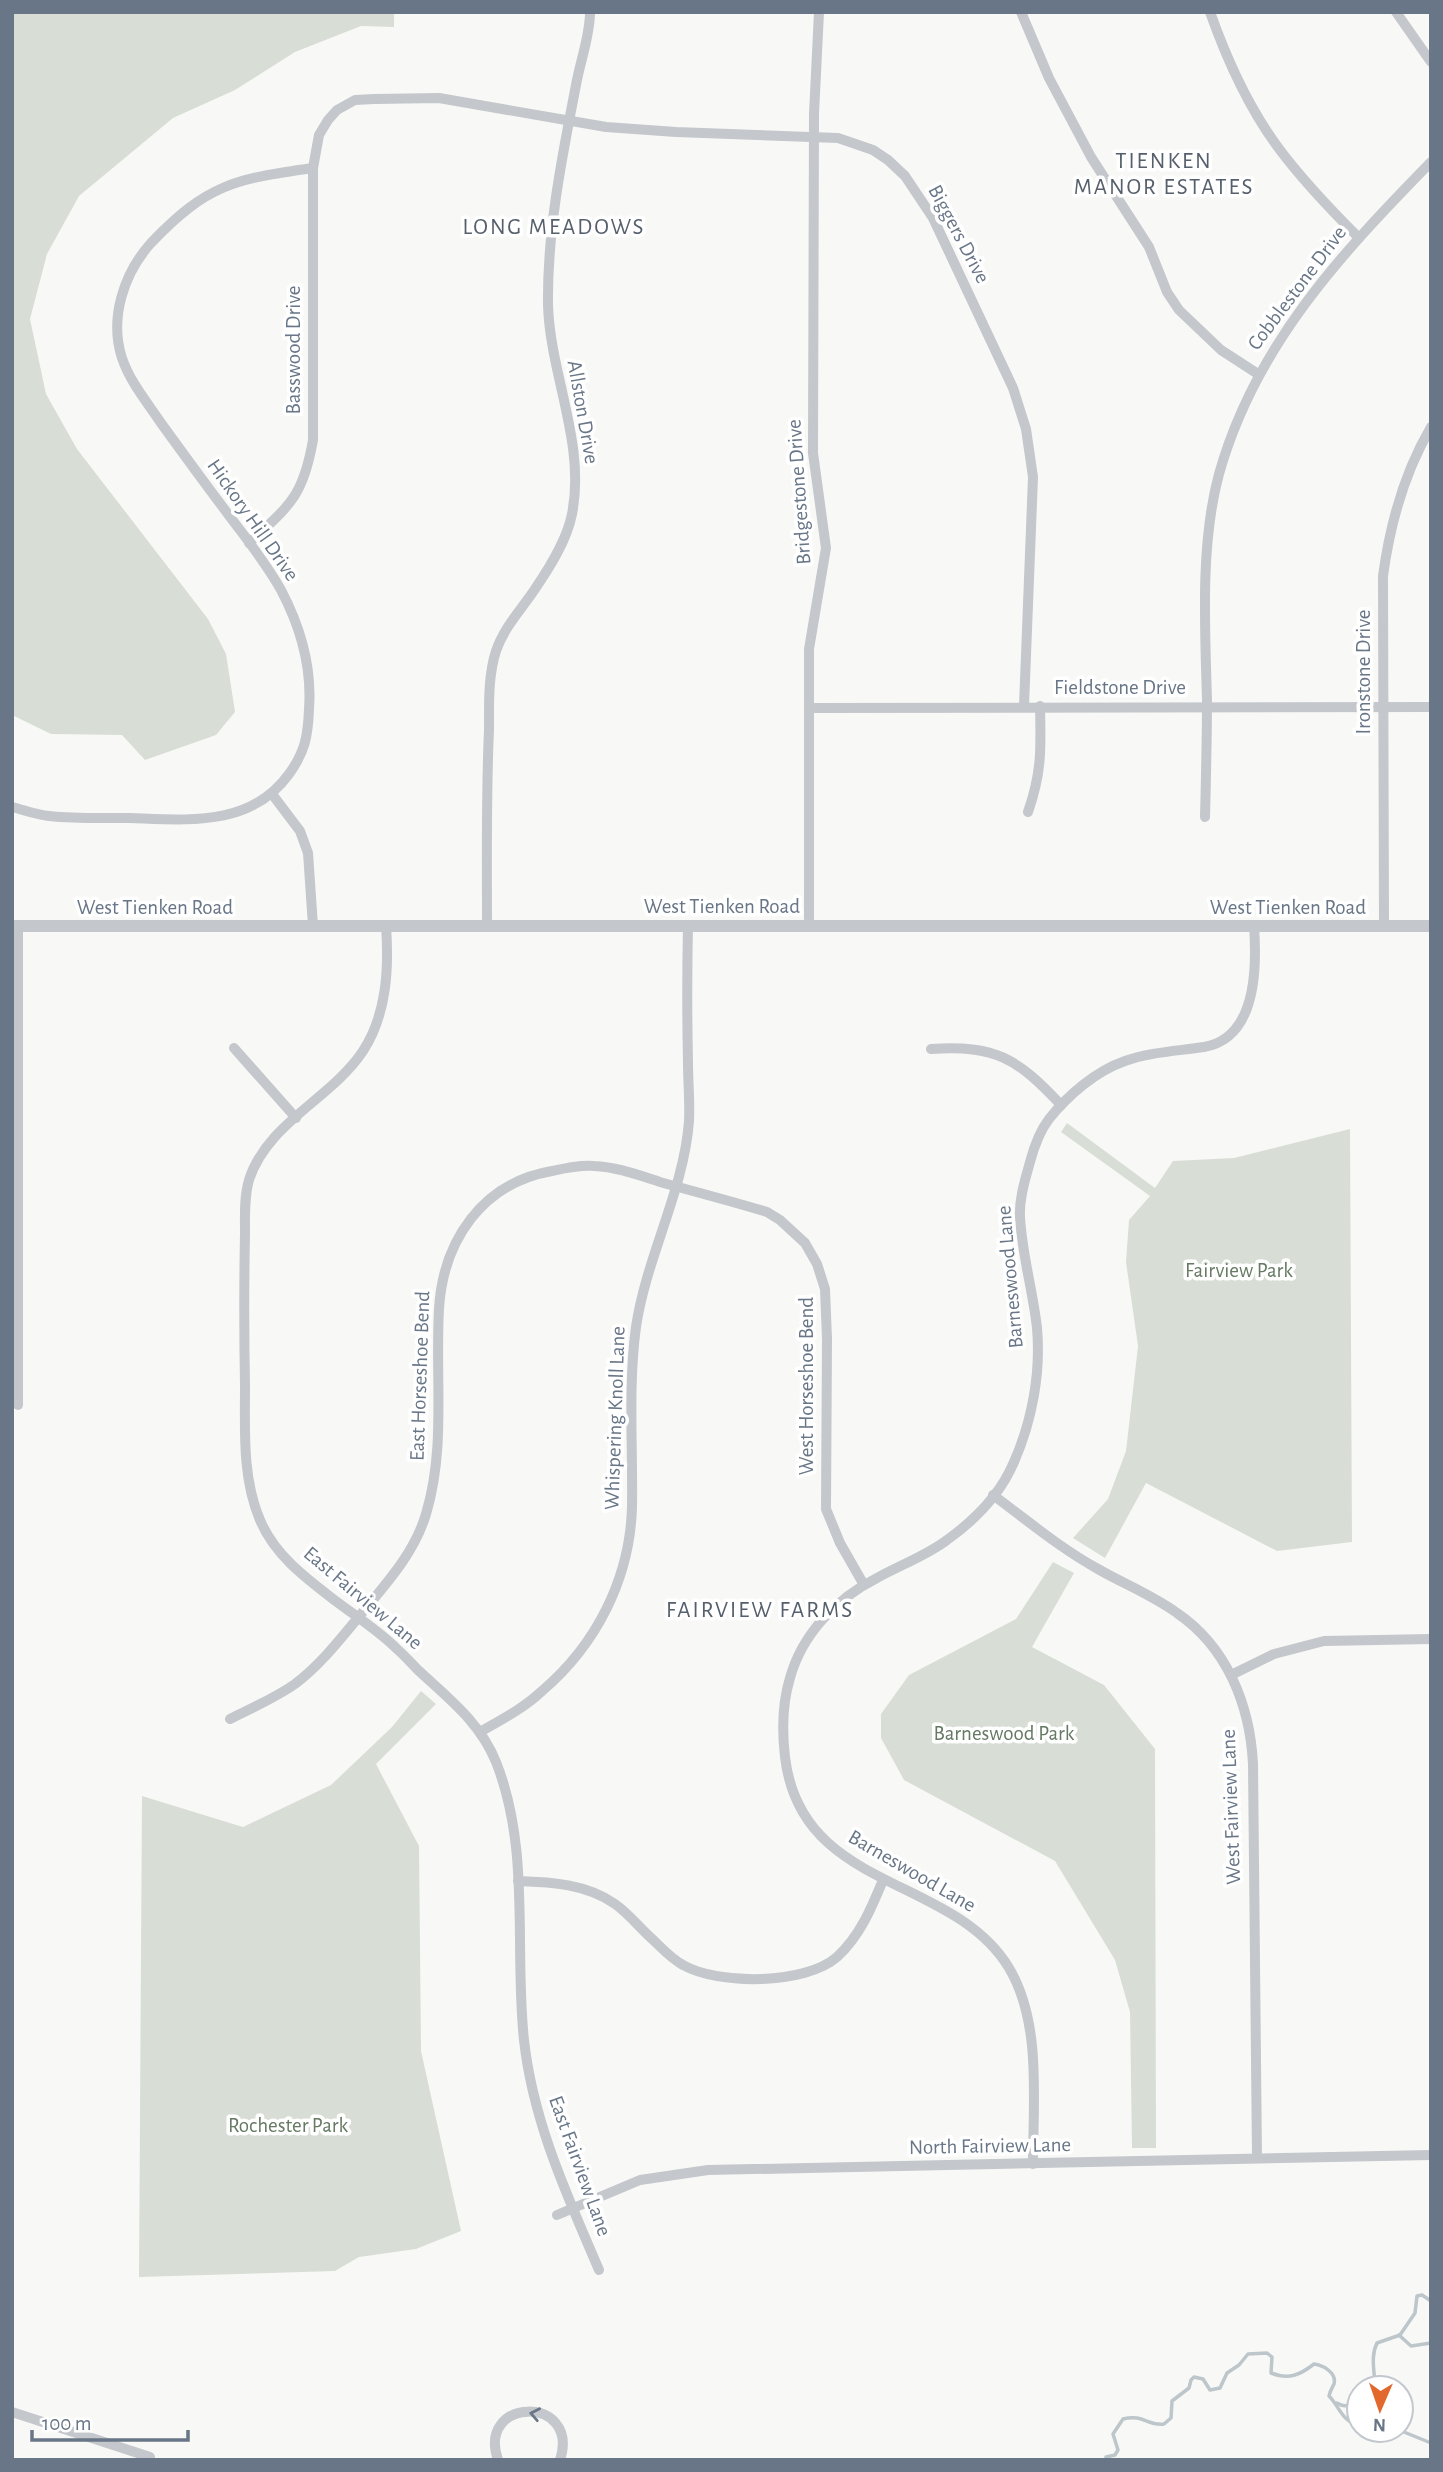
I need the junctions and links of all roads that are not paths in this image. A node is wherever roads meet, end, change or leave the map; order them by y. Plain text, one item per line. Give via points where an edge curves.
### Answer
1 (590, 12) edge
2 (820, 12) edge
3 (1021, 12) edge
4 (1210, 12) edge
5 (1396, 12) edge
6 (1431, 62) edge
7 (570, 121) junction
8 (319, 135) joint
9 (814, 136) junction
10 (1431, 162) edge
11 (313, 168) junction
12 (1359, 238) junction
13 (1258, 374) junction
14 (1431, 427) edge
15 (249, 542) junction
16 (1024, 706) junction
17 (1040, 706) junction
18 (1431, 706) edge
19 (1207, 707) junction
20 (1382, 707) junction
21 (808, 708) junction
22 (272, 794) junction
23 (12, 807) edge
24 (1028, 812) dead end
25 (1205, 817) dead end
26 (688, 925) junction
27 (15, 926) edge
28 (313, 926) junction
29 (386, 926) junction
30 (487, 926) junction
31 (809, 926) junction
32 (1254, 926) junction
33 (1384, 926) junction
34 (1431, 926) edge
35 (234, 1048) dead end
36 (931, 1049) dead end
37 (1061, 1105) junction
38 (296, 1118) junction
39 (676, 1186) junction
40 (18, 1405) dead end
41 (993, 1495) junction
42 (864, 1585) junction
43 (358, 1618) junction
44 (1431, 1639) edge
45 (1231, 1675) junction
46 (230, 1719) dead end
47 (480, 1732) junction
48 (883, 1880) junction
49 (518, 1881) junction
50 (1431, 2155) edge
51 (1257, 2158) junction
52 (1033, 2164) junction
53 (572, 2208) junction
54 (557, 2215) dead end
55 (598, 2270) dead end
56 (12, 2412) edge
57 (150, 2457) dead end
58 (498, 2460) edge
59 (560, 2460) edge

1 - 7 street, Allston Drive
2 - 9 street, Bridgestone Drive
3 - 13 street via 1049,78 1091,157 1149,247 1173,301 1210,342
4 - 12 street via 1243,89 1279,150
5 - 6 street
7 - 8 street, Biggers Drive via 439,98 355,100 337,110
7 - 9 street, Biggers Drive via 676,132
7 - 30 street, Allston Drive via 551,237 548,306 575,485 566,535 535,590 502,635 492,666
8 - 11 street, Basswood Drive
9 - 16 street, Biggers Drive via 838,138 873,150 905,176 933,218 1013,388 1026,429 1033,477
9 - 21 street, Bridgestone Drive via 813,453 826,548 809,649
10 - 12 street, Cobblestone Drive
11 - 15 street, Basswood Drive via 313,440 299,493
11 - 15 street, Hickory Hill Drive via 243,179 192,204 146,249 129,272 120,298 121,356 131,379
12 - 13 street, Cobblestone Drive via 1302,306
13 - 19 street, Cobblestone Drive via 1219,475 1210,528
14 - 20 street, Ironstone Drive via 1406,481 1387,546
15 - 22 street, Hickory Hill Drive via 296,622 310,693 308,737 298,762
16 - 17 street, Fieldstone Drive
16 - 21 street, Fieldstone Drive
17 - 19 street, Fieldstone Drive
17 - 24 street via 1041,760
18 - 20 street, Fieldstone Drive
19 - 20 street, Fieldstone Drive
19 - 25 street, Cobblestone Drive
20 - 33 street, Ironstone Drive
21 - 31 street, Bridgestone Drive
22 - 23 street, Hickory Hill Drive via 260,804 221,817 48,816
22 - 28 street via 300,831 308,853
26 - 30 street, West Tienken Road
26 - 31 street, West Tienken Road
26 - 39 street, Whispering Knoll Lane via 689,1122
27 - 28 street, West Tienken Road
27 - 40 street
28 - 29 street, West Tienken Road
29 - 30 street, West Tienken Road
29 - 38 street, East Fairview Lane via 385,990 365,1049
31 - 32 street, West Tienken Road
32 - 33 street, West Tienken Road
32 - 37 street, Barneswood Lane via 1254,987 1234,1030 1221,1042 1126,1060 1086,1083
33 - 34 street, West Tienken Road
35 - 38 street
36 - 37 street via 961,1047 1001,1055 1018,1063
37 - 41 street, Barneswood Lane via 1040,1132 1024,1182 1020,1214 1037,1331 1036,1382 1016,1459
38 - 43 street, East Fairview Lane via 270,1142 249,1181 245,1448 251,1494 268,1538 287,1560
39 - 42 street, West Horseshoe Bend via 767,1212 805,1243 817,1264 825,1289 827,1339 826,1509
39 - 43 street, East Horseshoe Bend via 592,1165 533,1173 489,1199 462,1228 450,1250 439,1306 439,1441 426,1516 414,1545
39 - 47 street, Whispering Knoll Lane via 637,1322 632,1375 632,1509 619,1583 585,1648 565,1670 540,1693
41 - 42 street, Barneswood Lane via 946,1541
41 - 45 street, West Fairview Lane via 1065,1549 1179,1614 1218,1653
42 - 48 street, Barneswood Lane via 830,1611 803,1647 787,1688 784,1746 786,1768 805,1816 851,1862
43 - 46 street, East Horseshoe Bend via 301,1679
43 - 47 street, East Fairview Lane via 395,1646
44 - 45 street via 1324,1641 1274,1654
45 - 51 street, West Fairview Lane via 1251,1735
47 - 49 street, East Fairview Lane via 508,1797
48 - 49 street via 867,1919 836,1958 792,1975 748,1979 708,1975 683,1965 616,1905 596,1893
48 - 52 street, Barneswood Lane via 970,1926 987,1938 1010,1969 1027,2006
49 - 53 street, East Fairview Lane via 521,2004 529,2080
50 - 51 street, North Fairview Lane
51 - 52 street, North Fairview Lane
52 - 53 street, North Fairview Lane via 708,2170 640,2180
53 - 54 street, North Fairview Lane
53 - 55 street, East Fairview Lane
56 - 57 street
59 -> 58 street via 563,2439 559,2429 554,2421 533,2411 521,2411 501,2424 494,2447

